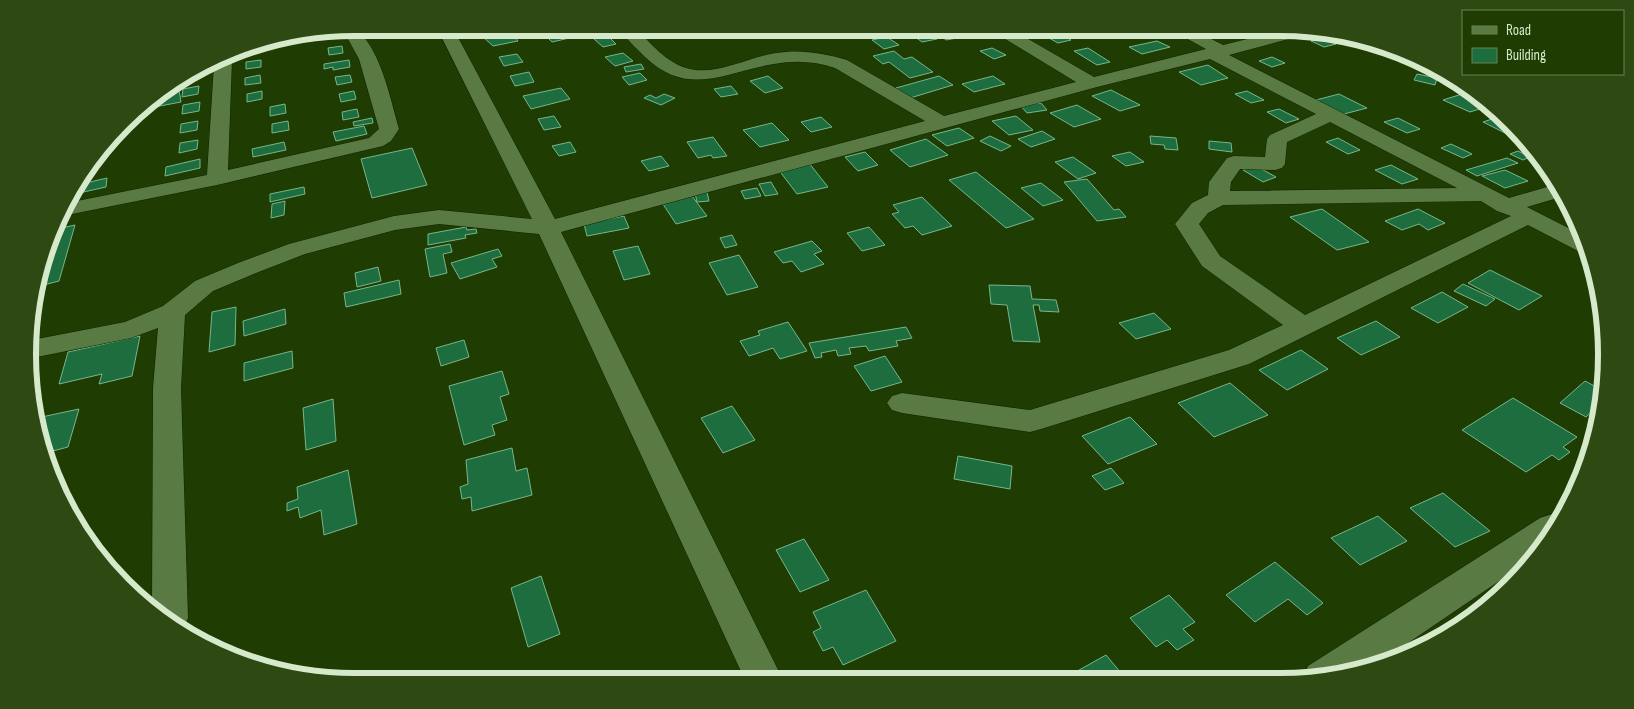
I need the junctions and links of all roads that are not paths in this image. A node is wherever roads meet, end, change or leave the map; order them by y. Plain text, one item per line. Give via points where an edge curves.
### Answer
1 (355, 36) edge
2 (449, 36) edge
3 (635, 36) edge
4 (1012, 36) edge
5 (1192, 36) edge
6 (1282, 36) edge
7 (1219, 53) junction
8 (223, 65) edge
9 (1091, 83) junction
10 (1329, 115) junction
11 (942, 123) junction
12 (217, 179) junction
13 (1554, 193) edge
14 (1482, 194) junction
15 (1219, 198) junction
16 (72, 208) edge
17 (1516, 211) junction
18 (548, 228) junction
19 (1577, 242) edge
20 (172, 312) junction
21 (1303, 326) junction
22 (36, 347) edge
23 (902, 403) dead end
24 (1541, 535) edge
25 (170, 613) edge
26 (1340, 667) edge
27 (761, 673) edge

1 - 12 street via 364,48 389,129 384,138
2 - 18 street
3 - 11 street via 650,53 684,74 726,72 782,57 832,60
4 - 9 street
5 - 7 street
6 - 7 street
7 - 9 street
7 - 10 street
8 - 12 street
9 - 11 street
10 - 14 street
10 - 15 street via 1276,139 1275,164 1234,162 1220,182
11 - 18 street
12 - 16 street
13 - 17 street
14 - 15 street
14 - 17 street
15 - 21 street via 1200,208 1187,224 1196,238 1211,260
17 - 19 street
17 - 21 street
18 - 20 street via 439,217 394,223 297,249 247,268 204,286
18 - 27 street
20 - 22 street via 131,329
20 - 25 street via 166,388
21 - 23 street via 1239,357 1030,421
24 - 26 street

